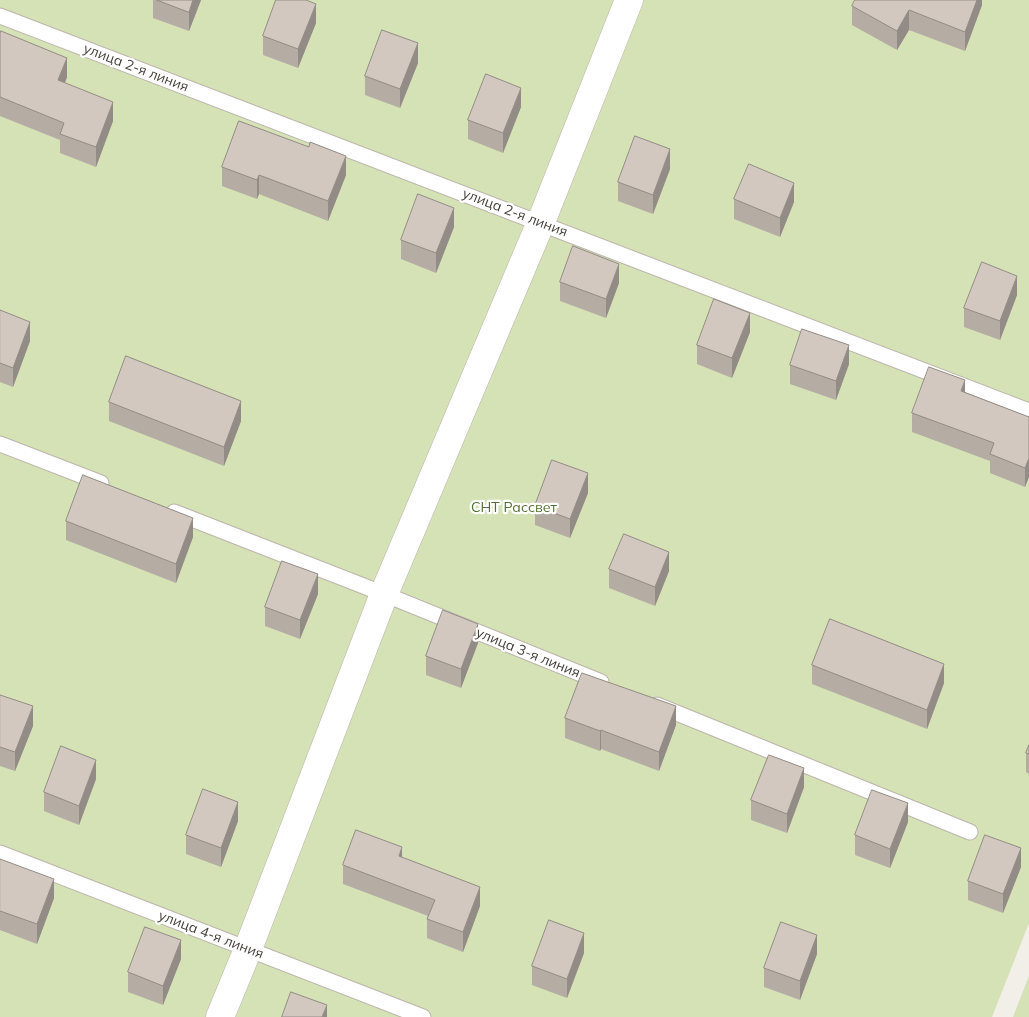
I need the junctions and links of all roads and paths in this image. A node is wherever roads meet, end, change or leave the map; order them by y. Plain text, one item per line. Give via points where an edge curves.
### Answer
1 (629, 0) edge
2 (0, 16) edge
3 (541, 222) junction
4 (1029, 411) edge
5 (0, 444) edge
6 (119, 490) edge
7 (165, 508) edge
8 (384, 594) junction
9 (613, 687) edge
10 (641, 698) edge
11 (970, 832) dead end
12 (0, 854) edge
13 (248, 949) junction
14 (220, 1017) edge
15 (423, 1017) edge

1 - 3 street
2 - 3 lane, улица 2-я линия
3 - 4 lane, улица 2-я линия
3 - 8 street
5 - 6 lane
7 - 8 lane, улица 3-я линия
8 - 9 lane, улица 3-я линия
8 - 13 street
10 - 11 lane
12 - 13 lane, улица 4-я линия
13 - 14 street
13 - 15 lane, улица 4-я линия

